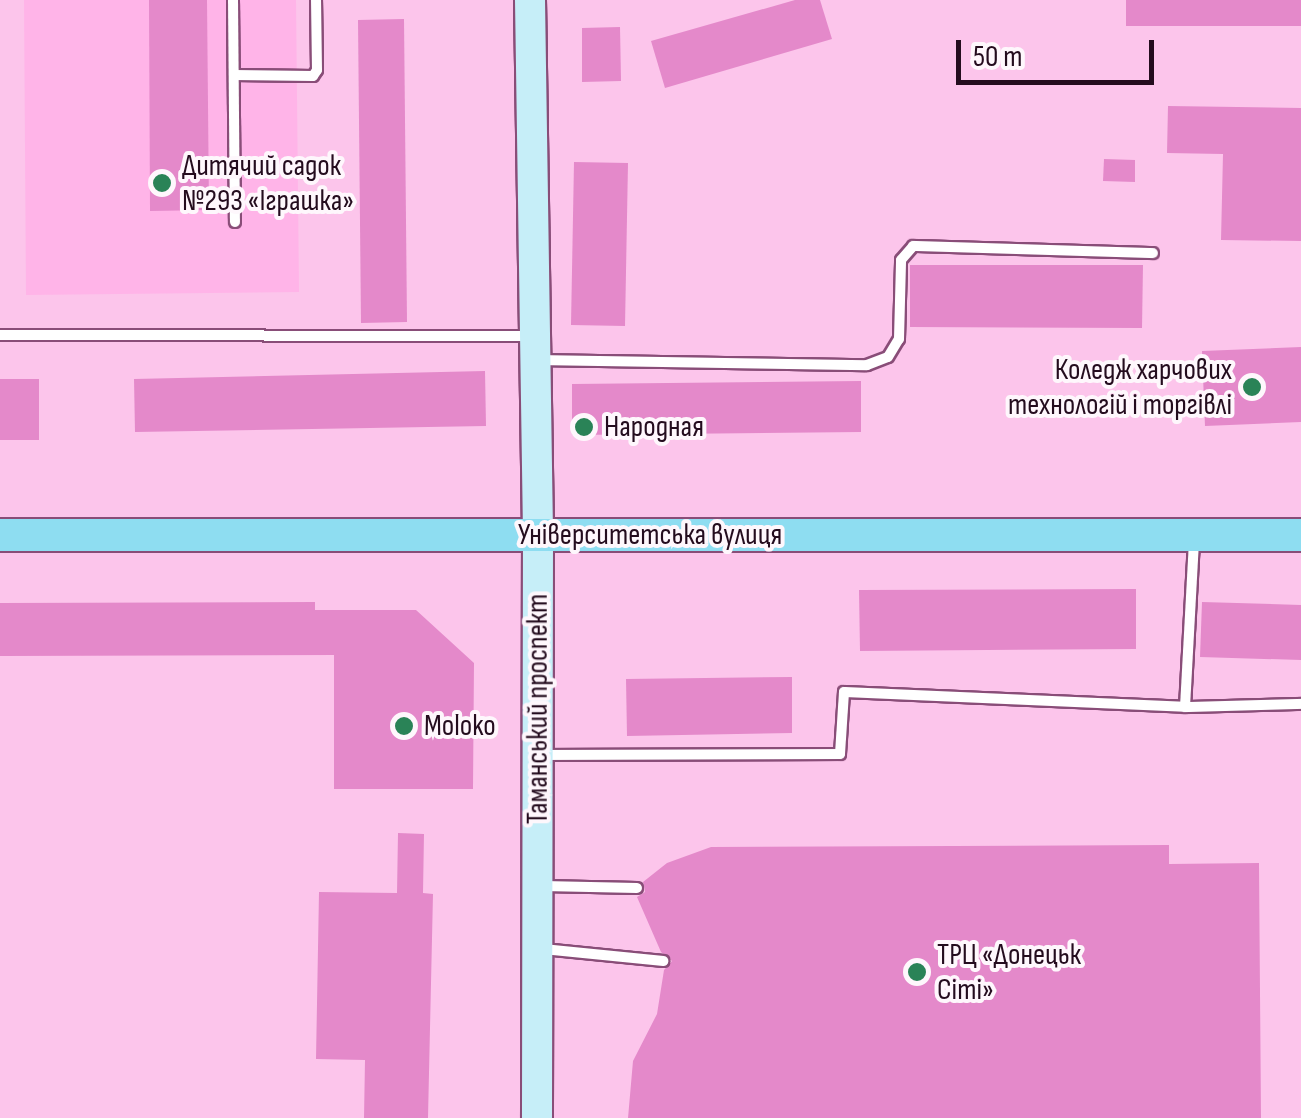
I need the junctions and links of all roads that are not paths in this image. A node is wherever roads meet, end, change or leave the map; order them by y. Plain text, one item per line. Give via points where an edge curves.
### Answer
1 (233, 0) edge
2 (316, 0) edge
3 (530, 0) edge
4 (234, 75) junction
5 (235, 222) dead end
6 (1152, 252) dead end
7 (0, 335) edge
8 (535, 348) junction
9 (0, 535) edge
10 (1194, 535) junction
11 (1301, 535) edge
12 (538, 536) junction
13 (1301, 704) edge
14 (1185, 707) junction
15 (538, 756) junction
16 (537, 886) junction
17 (638, 888) dead end
18 (537, 949) junction
19 (664, 961) dead end
20 (536, 1118) edge

1 - 4 lane
2 - 4 lane via 314,76
3 - 8 street, Таманський проспект
4 - 5 lane
6 - 8 lane via 913,246 901,260 899,339 888,357 866,364
7 - 8 lane
8 - 12 street, Таманський проспект
9 - 12 main road, Університетська вулиця
10 - 11 main road, Університетська вулиця
10 - 12 main road, Університетська вулиця
10 - 14 lane
12 - 15 street, Таманський проспект
13 - 14 lane
14 - 15 lane via 844,692 840,754
15 - 16 street, Таманський проспект
16 - 17 lane
16 - 18 street, Таманський проспект
18 - 19 lane
18 - 20 street, Таманський проспект

